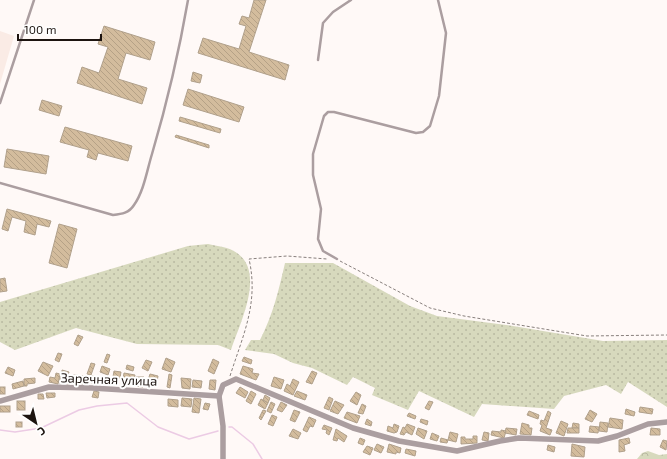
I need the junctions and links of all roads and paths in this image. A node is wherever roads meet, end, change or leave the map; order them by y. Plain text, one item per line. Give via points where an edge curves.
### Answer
1 (34, 0) edge
2 (188, 0) edge
3 (351, 0) edge
4 (438, 0) edge
5 (318, 60) dead end
6 (0, 103) edge
7 (0, 183) edge
8 (337, 259) junction
9 (667, 335) edge
10 (228, 381) junction
11 (219, 396) junction
12 (0, 401) edge
13 (667, 422) edge
14 (223, 459) edge

1 - 6 lane
2 - 7 lane via 169,95 144,181 129,211 113,215
3 - 5 lane via 333,12 323,23
4 - 8 lane via 445,28 445,54 430,126 423,132 416,133 334,112 328,112 324,116 313,154 313,174 321,209 318,238 323,251
8 - 9 path via 430,308 464,316 588,336
8 - 10 path via 286,256 249,259 253,276 253,298 241,346
10 - 11 street via 223,385
10 - 13 street via 236,379 322,416 381,437 457,451 520,438 598,440 648,424
11 - 12 street, Заречная улица via 49,387
11 - 14 street via 223,426

